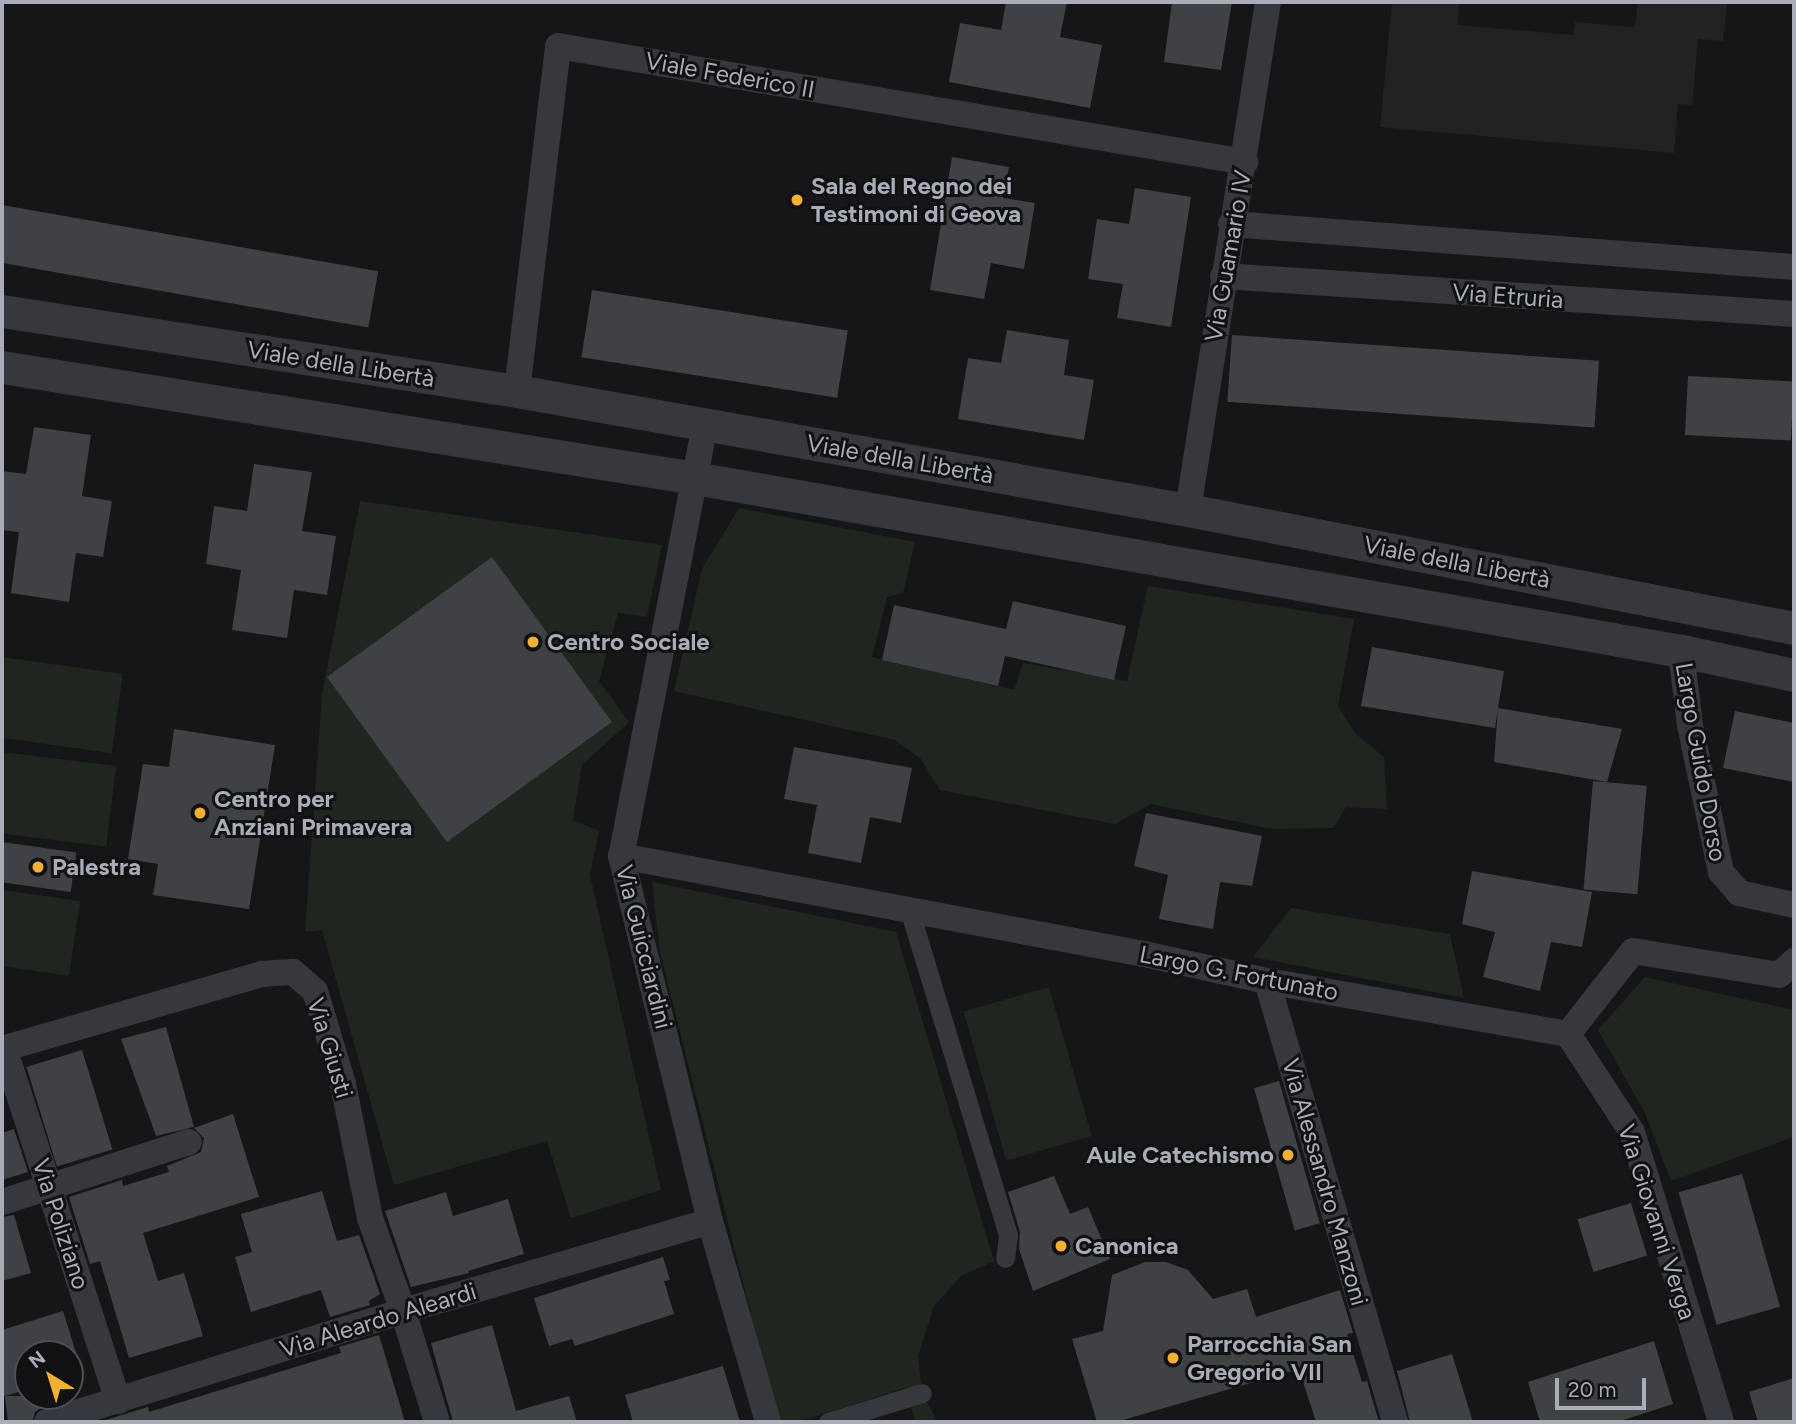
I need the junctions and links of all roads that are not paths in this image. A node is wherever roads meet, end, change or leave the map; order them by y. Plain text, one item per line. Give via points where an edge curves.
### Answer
1 (1268, 2) edge
2 (1245, 162) junction
3 (1231, 224) junction
4 (1794, 267) edge
5 (1223, 276) junction
6 (2, 312) edge
7 (1794, 314) edge
8 (2, 367) edge
9 (517, 391) junction
10 (705, 425) junction
11 (695, 478) junction
12 (1188, 510) junction
13 (1794, 628) edge
14 (1681, 651) junction
15 (1794, 675) edge
16 (621, 856) junction
17 (1794, 905) edge
18 (909, 909) junction
19 (1794, 961) edge
20 (1267, 981) junction
21 (1568, 1034) junction
22 (3, 1049) edge
23 (189, 1142) dead end
24 (49, 1188) junction
25 (2, 1202) edge
26 (710, 1221) junction
27 (1005, 1258) dead end
28 (403, 1311) junction
29 (922, 1393) dead end
30 (118, 1401) junction
31 (47, 1422) edge
32 (437, 1422) edge
33 (768, 1422) edge
34 (828, 1422) edge
35 (1395, 1422) edge
36 (1721, 1422) edge

1 - 2 street, Via Guamario IV
2 - 3 street, Via Guamario IV
2 - 9 street, Viale Federico II via 558,46
3 - 4 street, Via Etruria
3 - 5 street, Via Guamario IV
5 - 7 street, Via Etruria
5 - 12 street, Via Guamario IV
6 - 9 street, Viale della Libertà
8 - 11 street, Viale della Libertà
9 - 10 street, Viale della Libertà
10 - 11 street, Via Guicciardini
10 - 12 street, Viale della Libertà
11 - 14 street, Viale della Libertà
11 - 16 street, Via Guicciardini
12 - 13 street, Viale della Libertà
14 - 15 street, Viale della Libertà
14 - 17 street, Largo Guido Dorso via 1690,725 1721,872 1739,893
16 - 18 street, Largo G. Fortunato
16 - 26 street, Via Guicciardini
18 - 20 street, Largo G. Fortunato
18 - 27 street via 1008,1235
19 - 21 street via 1779,975 1633,951
20 - 21 street, Largo G. Fortunato
20 - 35 street, Via Alessandro Manzoni
21 - 36 street, Via Giovanni Verga via 1632,1132
22 - 24 street, Via Poliziano
22 - 28 street, Via Giusti via 262,974 293,972 315,990 344,1084 370,1218
23 - 24 street
24 - 25 street
24 - 30 street, Via Poliziano
26 - 28 street, Via Aleardo Aleardi
26 - 33 street, Via Guicciardini
28 - 30 street, Via Aleardo Aleardi
28 - 32 street, Via Giusti
29 - 34 street
30 - 31 street, Via Aleardo Aleardi

